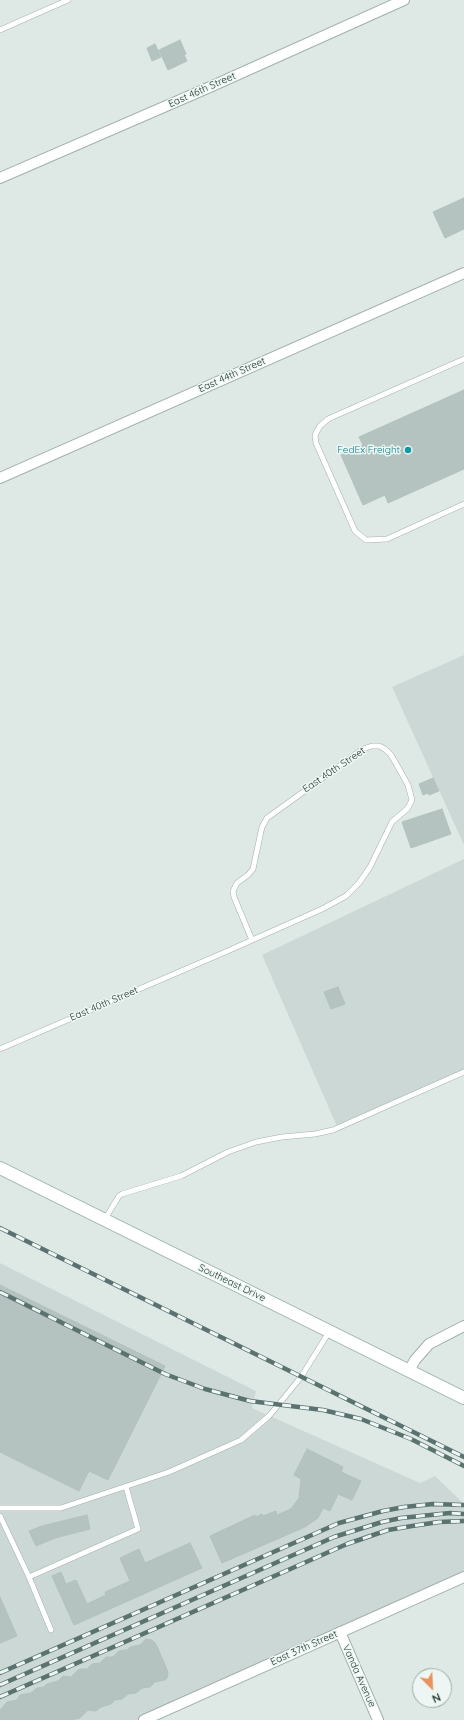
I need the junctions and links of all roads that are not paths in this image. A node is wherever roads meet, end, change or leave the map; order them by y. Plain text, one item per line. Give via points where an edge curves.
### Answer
1 (68, 0) edge
2 (404, 0) edge
3 (0, 30) edge
4 (0, 178) edge
5 (464, 273) edge
6 (464, 359) edge
7 (0, 478) edge
8 (464, 504) edge
9 (252, 940) junction
10 (0, 1049) edge
11 (464, 1072) edge
12 (0, 1168) edge
13 (104, 1220) junction
14 (464, 1326) edge
15 (330, 1332) junction
16 (409, 1370) junction
17 (464, 1398) edge
18 (126, 1487) junction
19 (0, 1508) edge
20 (0, 1516) edge
21 (29, 1577) junction
22 (464, 1577) edge
23 (51, 1630) dead end
24 (340, 1632) junction
25 (156, 1717) edge
26 (144, 1720) edge
27 (378, 1720) edge

1 - 3 lane
2 - 4 street, East 46th Street
5 - 7 street, East 44th Street
6 - 8 lane via 328,419 315,435 316,443 355,531 366,540 387,539
9 - 9 lane, East 40th Street via 233,891 253,869 262,827 267,818 363,749 372,746 384,749 391,755 408,785 412,800 408,808 389,826 377,854 359,883 336,903
9 - 10 lane, East 40th Street
11 - 13 lane via 333,1130 256,1142 228,1152 181,1176 122,1194
12 - 13 main road, Southeast Drive
13 - 15 main road, Southeast Drive
14 - 16 street via 429,1344
15 - 16 main road, Southeast Drive
15 - 18 lane via 301,1377 279,1404 241,1440 169,1472
16 - 17 main road, Southeast Drive
18 - 19 lane via 61,1508
18 - 21 lane via 138,1529
20 - 21 lane
21 - 23 lane
22 - 24 street, East 37th Street
24 - 25 street, East 37th Street
24 - 27 street, Vanda Avenue
25 - 26 street, East 37th Street

